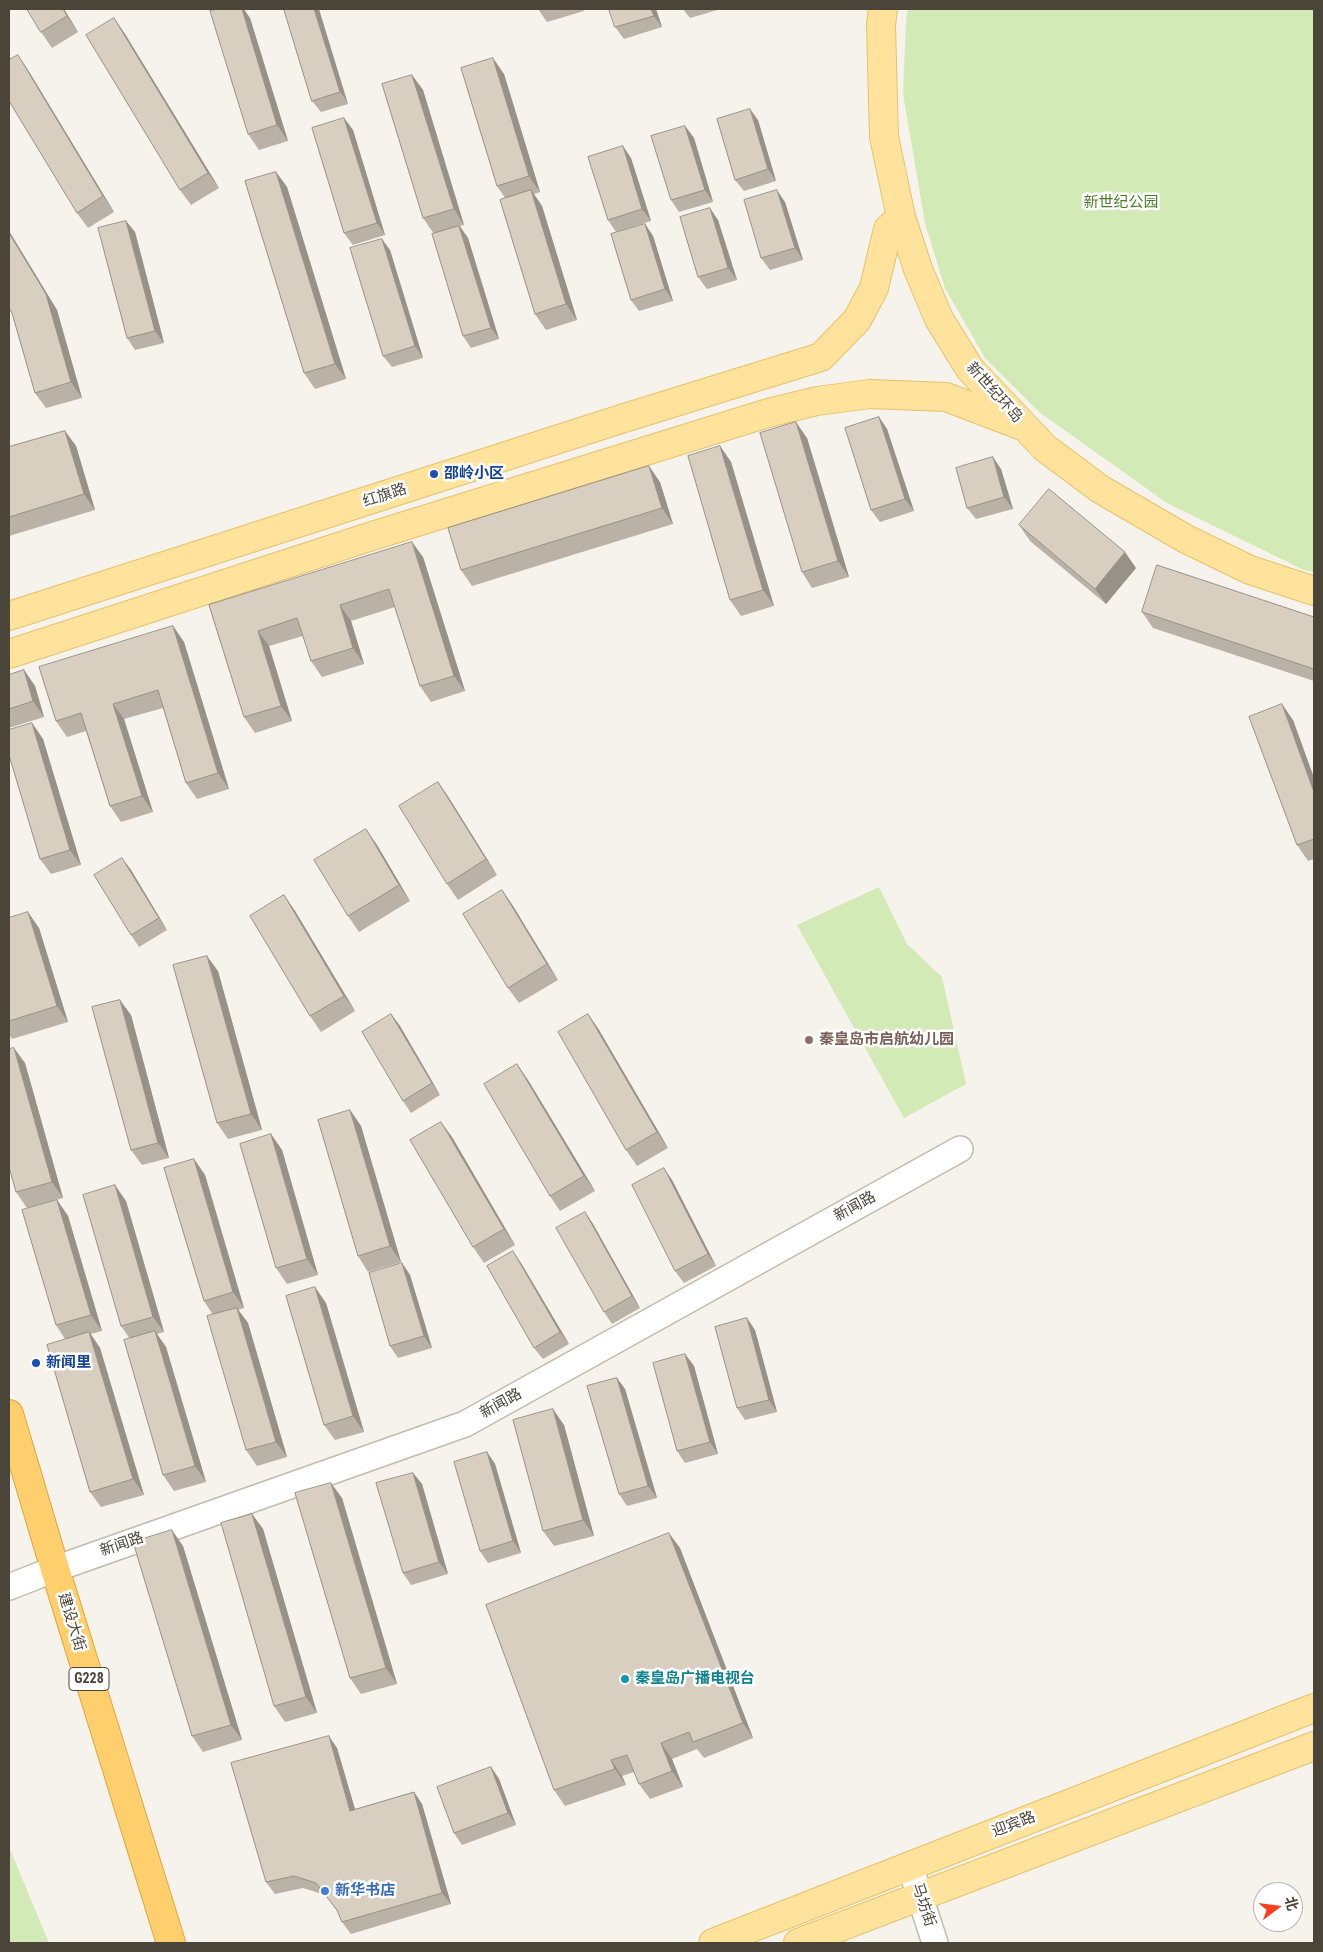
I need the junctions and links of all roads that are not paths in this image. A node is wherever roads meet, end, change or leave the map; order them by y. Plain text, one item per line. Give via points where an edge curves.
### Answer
1 (883, 9) edge
2 (901, 217) junction
3 (1022, 426) junction
4 (1314, 591) edge
5 (9, 616) edge
6 (9, 654) edge
7 (960, 1149) dead end
8 (9, 1414) edge
9 (55, 1569) junction
10 (9, 1587) edge
11 (1314, 1708) edge
12 (1314, 1746) edge
13 (910, 1866) junction
14 (920, 1896) junction
15 (170, 1943) edge
16 (713, 1943) edge
17 (798, 1943) edge
18 (935, 1943) edge

1 - 2 main road, 新世纪环岛 via 884,137
2 - 3 main road, 新世纪环岛 via 938,319 970,369
2 - 5 main road, 红旗路 via 888,229 874,288 857,320 821,357
3 - 4 main road, 新世纪环岛 via 1045,448 1100,489 1186,539 1250,570
3 - 6 main road via 946,397 870,394 817,401 768,413 369,537
7 - 9 street, 新闻路 via 464,1424
8 - 9 highway, 建设大街 / G228
9 - 10 street, 新闻路
9 - 15 highway, 建设大街 / G228
11 - 13 main road, 迎宾路
12 - 14 main road
13 - 14 street, 马坊街
13 - 16 main road, 迎宾路
14 - 17 main road
14 - 18 street, 马坊街

